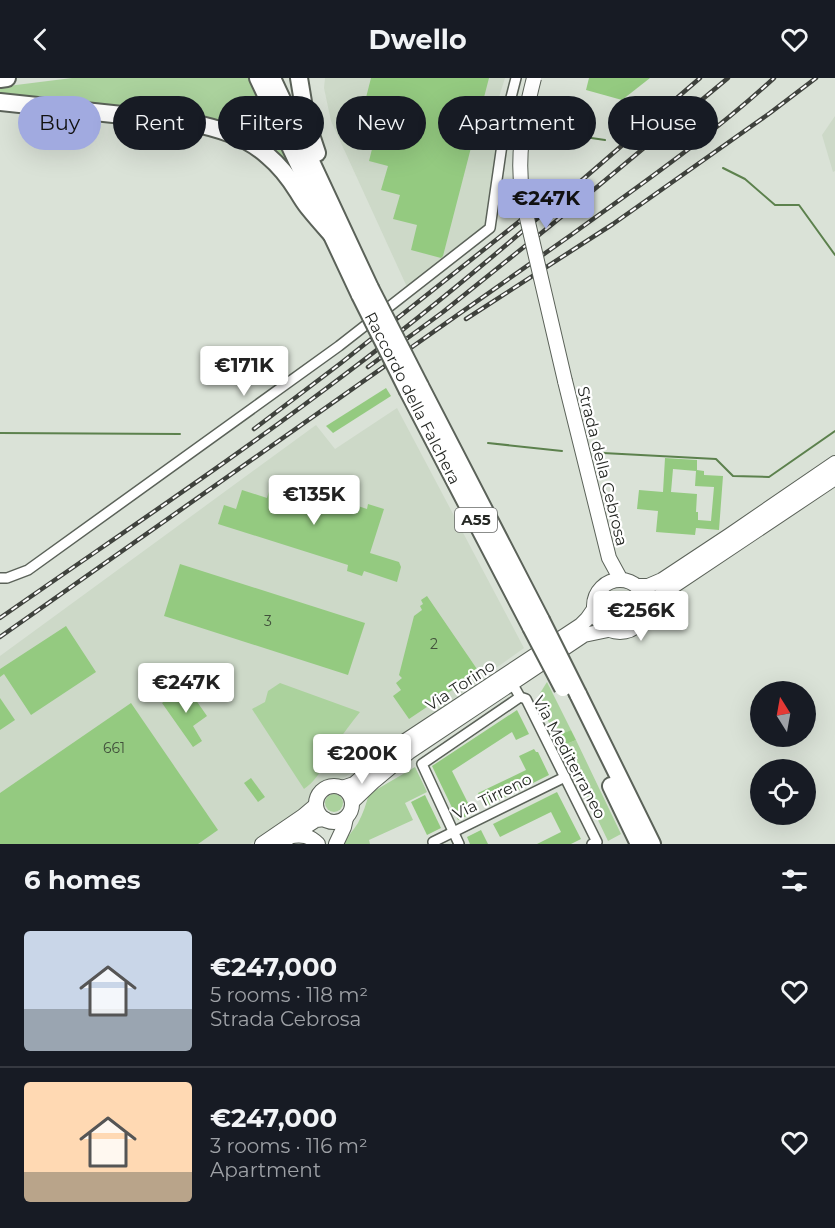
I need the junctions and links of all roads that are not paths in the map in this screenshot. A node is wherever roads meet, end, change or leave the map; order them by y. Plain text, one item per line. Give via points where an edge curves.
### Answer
1 (7, 78) edge
2 (299, 78) edge
3 (516, 78) edge
4 (534, 78) edge
5 (0, 79) edge
6 (269, 79) edge
7 (0, 102) edge
8 (332, 235) junction
9 (358, 263) junction
10 (365, 292) junction
11 (835, 463) edge
12 (835, 478) edge
13 (609, 558) junction
14 (0, 578) edge
15 (621, 580) junction
16 (604, 585) junction
17 (636, 586) junction
18 (646, 607) junction
19 (594, 609) junction
20 (608, 630) junction
21 (512, 683) junction
22 (573, 696) junction
23 (520, 697) junction
24 (565, 777) junction
25 (342, 788) junction
26 (352, 802) junction
27 (316, 806) junction
28 (346, 818) junction
29 (326, 820) junction
30 (453, 831) junction
31 (285, 840) edge
32 (433, 842) dead end
33 (262, 844) edge
34 (318, 844) edge
35 (334, 844) edge
36 (459, 844) edge
37 (592, 844) edge
38 (639, 844) edge
39 (652, 844) edge

1 - 5 highway
2 - 9 highway, A55 via 311,137
3 - 14 street via 506,117 490,228 339,346 38,563
4 - 13 main road, Strada della Cebrosa, bridge via 522,130 520,182
6 - 8 highway, Raccordo della Falchera / A55
6 - 9 highway, Raccordo della Falchera / A55
7 - 8 highway via 188,122 230,134 267,155
8 - 10 highway, Raccordo della Falchera / A55
9 - 10 highway, Raccordo della Falchera / A55
10 - 22 highway, Raccordo della Falchera / A55, bridge
11 - 17 main road via 662,580
12 - 18 main road
13 - 15 main road, Strada della Cebrosa
13 - 16 main road, Strada della Cebrosa
15 - 16 main road
15 - 17 main road
16 - 19 main road via 596,595
17 - 18 main road
18 - 20 main road via 637,626 623,632
19 - 20 main road via 598,621
19 - 25 main road, Via Torino via 582,625 399,745 354,784
20 - 21 main road, Via Torino via 584,635
21 - 23 street, Via Mediterraneo
21 - 26 main road, Via Torino via 394,763
22 - 38 highway, Raccordo della Falchera / A55
22 - 39 highway, Raccordo della Falchera / A55
23 - 24 street, Via Mediterraneo via 526,699
23 - 30 street via 422,764
24 - 30 street, Via Tirreno
24 - 37 street, Via Mediterraneo via 597,842
25 - 26 main road
25 - 27 main road via 323,790
26 - 28 main road
27 - 29 main road
27 - 33 main road
28 - 29 main road
28 - 35 main road
29 - 31 main road via 316,820
29 - 35 main road
30 - 32 street, Via Tirreno
30 - 36 street
31 - 34 main road via 305,835

